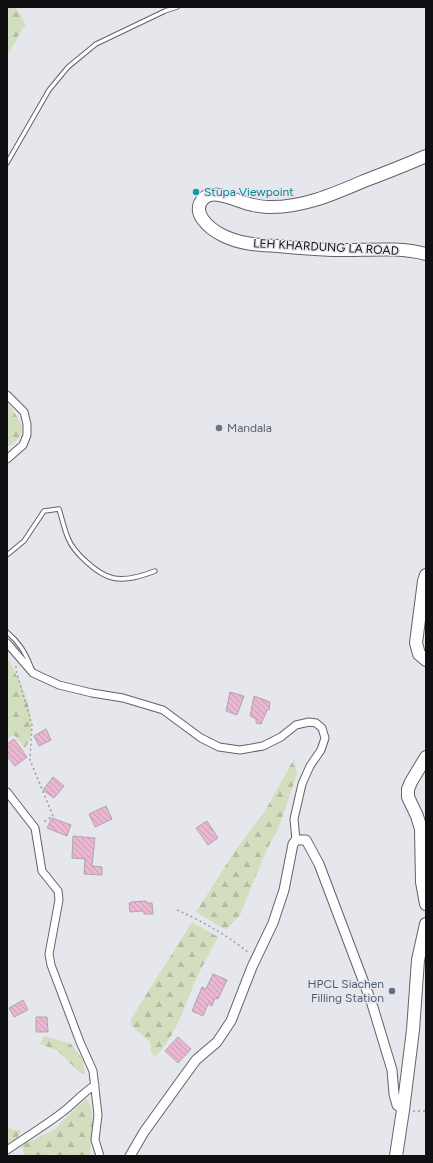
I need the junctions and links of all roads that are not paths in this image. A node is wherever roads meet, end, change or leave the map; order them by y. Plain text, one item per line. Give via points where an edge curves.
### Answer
1 (177, 7) edge
2 (426, 156) edge
3 (7, 163) edge
4 (426, 254) edge
5 (7, 395) edge
6 (7, 459) edge
7 (7, 554) edge
8 (155, 572) dead end
9 (426, 575) edge
10 (7, 632) edge
11 (7, 643) edge
12 (426, 660) edge
13 (33, 673) junction
14 (426, 757) edge
15 (7, 792) edge
16 (296, 840) junction
17 (426, 904) edge
18 (426, 924) edge
19 (95, 1085) junction
20 (403, 1110) junction
21 (7, 1150) edge
22 (100, 1156) edge
23 (130, 1156) edge
24 (396, 1156) edge

1 - 3 lane via 96,44 68,68 49,90
2 - 4 main road, LEH KHARDUNG LA ROAD via 329,196 291,206 253,205 212,194 205,197 200,204 200,213 204,222 214,231 251,244 333,250 386,249
5 - 6 street via 24,412 27,435 23,445
7 - 8 lane via 24,541 44,511 59,509 68,539 82,559 94,569 112,578 134,578
9 - 12 main road via 416,643 419,654
10 - 13 lane via 25,652
11 - 13 street
13 - 16 street via 59,685 123,698 163,710 201,738 218,747 240,750 263,746 281,737 296,725 316,723 322,728 325,738 302,784 294,819
14 - 17 main road via 411,782 408,796 421,829 422,882
15 - 19 street via 35,828 42,871 58,891 59,900 49,954 51,965 93,1071
16 - 20 street via 306,840 319,864 372,1004 392,1070 397,1105
16 - 23 street via 292,844 284,890 273,923 230,1021 217,1042 196,1060 144,1132
18 - 20 main road via 418,960
19 - 21 street
19 - 22 street via 98,1115 95,1140
20 - 24 main road

